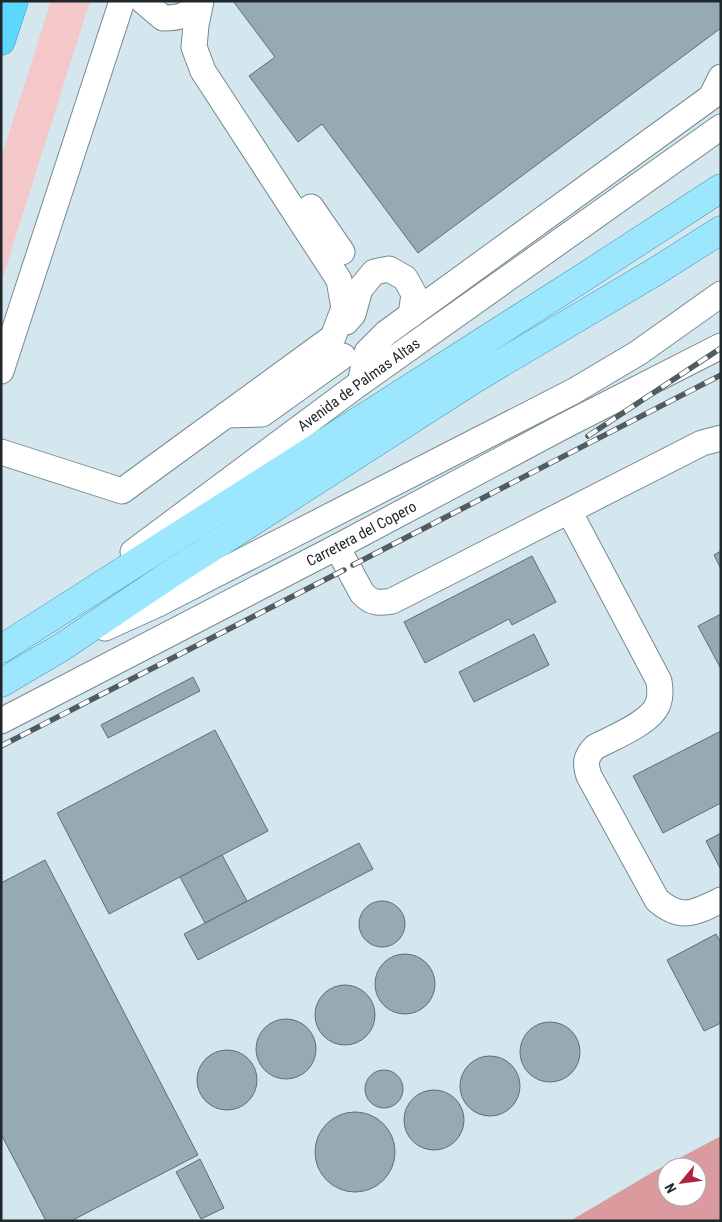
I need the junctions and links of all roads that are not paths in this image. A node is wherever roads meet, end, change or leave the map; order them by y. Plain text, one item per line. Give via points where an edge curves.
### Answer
1 (14, 1) edge
2 (122, 1) edge
3 (201, 1) edge
4 (148, 3) edge
5 (1, 41) edge
6 (721, 77) edge
7 (721, 127) edge
8 (242, 132) junction
9 (721, 188) edge
10 (721, 230) edge
11 (342, 252) dead end
12 (721, 294) edge
13 (411, 315) junction
14 (721, 346) edge
15 (338, 347) junction
16 (1, 371) edge
17 (360, 383) junction
18 (721, 438) edge
19 (1, 452) edge
20 (569, 511) junction
21 (337, 547) junction
22 (26, 634) junction
23 (62, 647) junction
24 (1, 650) edge
25 (1, 683) edge
26 (1, 721) edge
27 (721, 900) edge

1 - 5 highway
2 - 16 street
3 - 4 street via 190,13 178,18 163,18
3 - 8 street via 194,46 202,71
6 - 13 street via 711,97
7 - 17 street, Avenida de Palmas Altas
8 - 11 street via 278,159
8 - 15 street via 339,280 344,308
9 - 22 main road
10 - 23 main road via 468,384
12 - 23 street via 638,353 574,391 158,604
13 - 15 street via 414,294 405,278 389,269 374,272 360,289 354,314
13 - 17 street via 367,352
14 - 21 street, Carretera del Copero
15 - 19 street via 262,414 226,415 122,491
17 - 22 street, Avenida de Palmas Altas
18 - 20 street via 702,443
20 - 21 street via 392,601 367,599
20 - 27 street via 660,681 661,694 658,706 648,718 595,747 586,764 589,776 657,900 666,908 687,914
21 - 26 street, Carretera del Copero
22 - 24 main road, Avenida de Palmas Altas
23 - 25 main road

